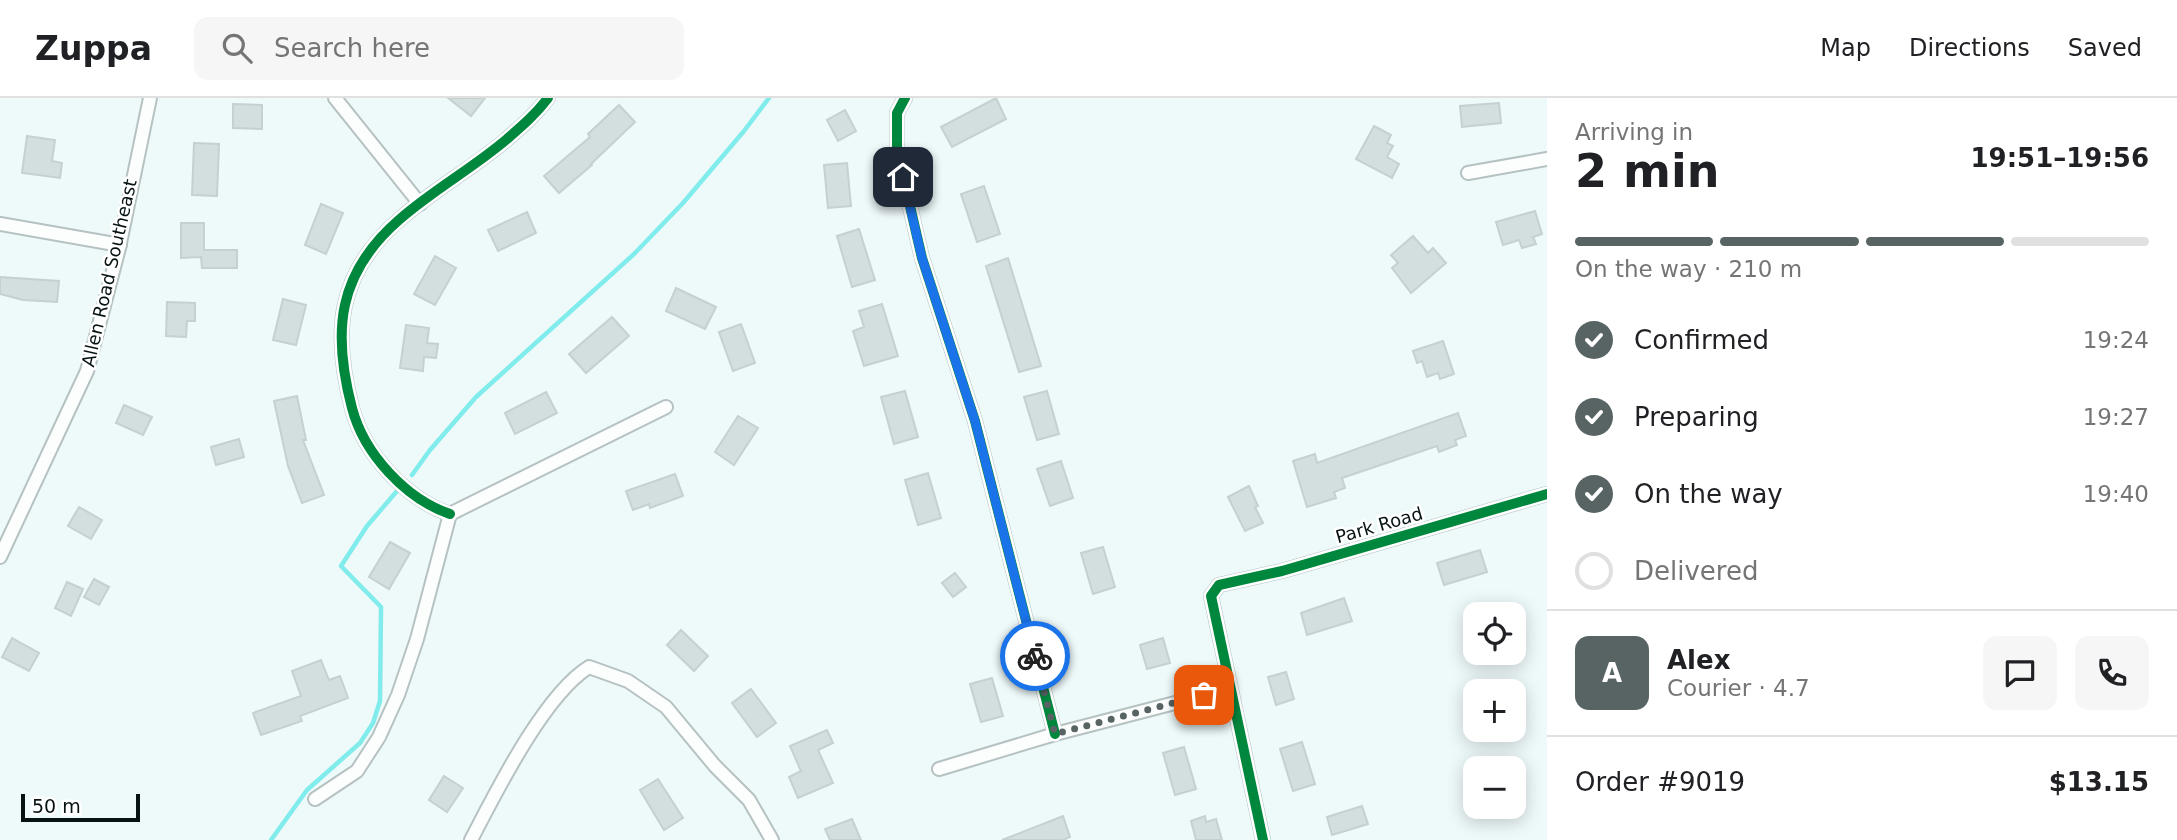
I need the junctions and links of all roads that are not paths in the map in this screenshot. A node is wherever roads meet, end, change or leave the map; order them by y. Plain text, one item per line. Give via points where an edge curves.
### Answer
1 (150, 98) edge
2 (335, 98) edge
3 (548, 98) edge
4 (905, 98) edge
5 (1547, 159) edge
6 (1468, 173) dead end
7 (420, 204) junction
8 (0, 224) edge
9 (120, 245) junction
10 (666, 407) dead end
11 (1547, 494) edge
12 (450, 514) junction
13 (0, 557) edge
14 (1229, 689) junction
15 (1055, 734) junction
16 (939, 769) dead end
17 (315, 799) dead end
18 (471, 840) edge
19 (772, 840) edge
20 (1263, 840) edge

1 - 9 street, Allen Road Southeast
2 - 7 street
3 - 7 street via 483,159
4 - 15 street via 897,113 897,150 922,258 975,421
5 - 6 street
7 - 12 street via 399,220 356,269 340,338 345,382 356,424 368,446 427,505
8 - 9 street
9 - 13 street, Allen Road Southeast via 87,371
10 - 12 street
11 - 14 street, Park Road via 1219,585 1211,597
12 - 17 street via 417,639 379,737 357,771
14 - 15 street
14 - 20 street
15 - 16 street
18 - 19 street via 519,751 562,691 589,667 628,681 666,707 749,800

